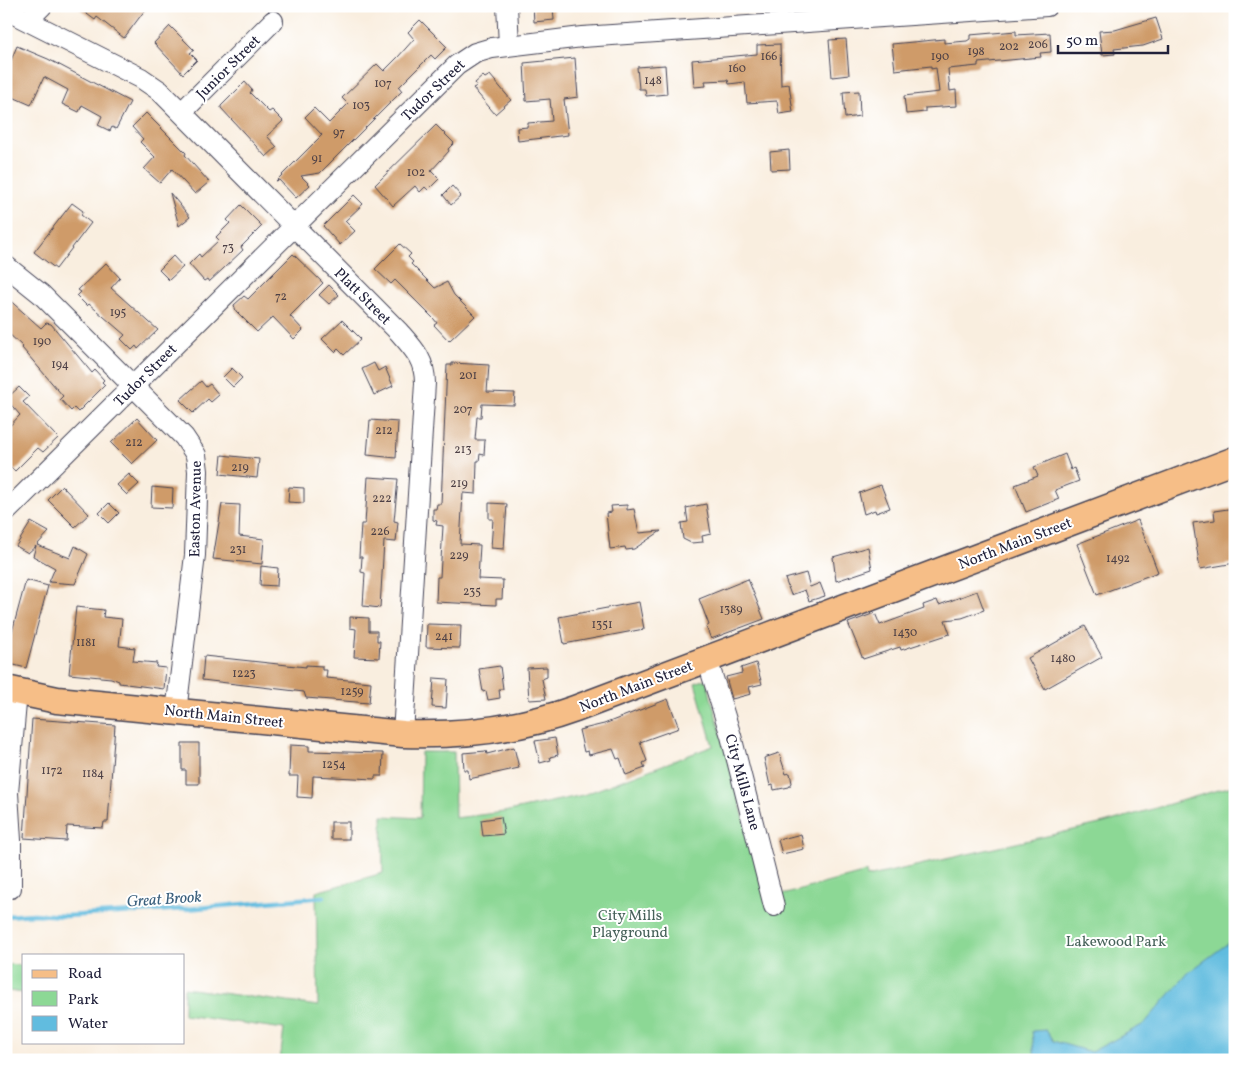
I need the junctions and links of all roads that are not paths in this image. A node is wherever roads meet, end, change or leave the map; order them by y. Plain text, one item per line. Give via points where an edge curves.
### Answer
1 (42, 6) edge
2 (507, 6) edge
3 (1047, 6) edge
4 (1027, 7) edge
5 (6, 10) edge
6 (28, 20) junction
7 (273, 21) dead end
8 (509, 46) junction
9 (182, 112) junction
10 (294, 226) junction
11 (6, 266) edge
12 (134, 386) junction
13 (1235, 460) edge
14 (6, 512) edge
15 (707, 659) junction
16 (12, 690) edge
17 (176, 712) junction
18 (403, 734) junction
19 (11, 888) dead end
20 (774, 906) dead end

1 - 6 street
2 - 8 street
3 - 4 street, Tudor Street
4 - 8 street, Tudor Street via 605,35
5 - 6 street, Platt Street
6 - 9 street, Platt Street via 141,78
7 - 9 street, Junior Street
8 - 10 street, Tudor Street via 483,50 462,60
9 - 10 street, Platt Street
10 - 12 street, Tudor Street
10 - 18 street, Platt Street via 413,347 424,367
11 - 12 street, Easton Avenue via 41,294
12 - 14 street, Tudor Street
12 - 17 street, Easton Avenue via 184,437 198,462 195,555
13 - 15 main road, North Main Street
15 - 18 main road, North Main Street via 530,723 479,732
15 - 20 street, City Mills Lane via 731,736
16 - 17 main road, North Main Street via 57,700
16 - 19 street via 8,793
17 - 18 main road, North Main Street

